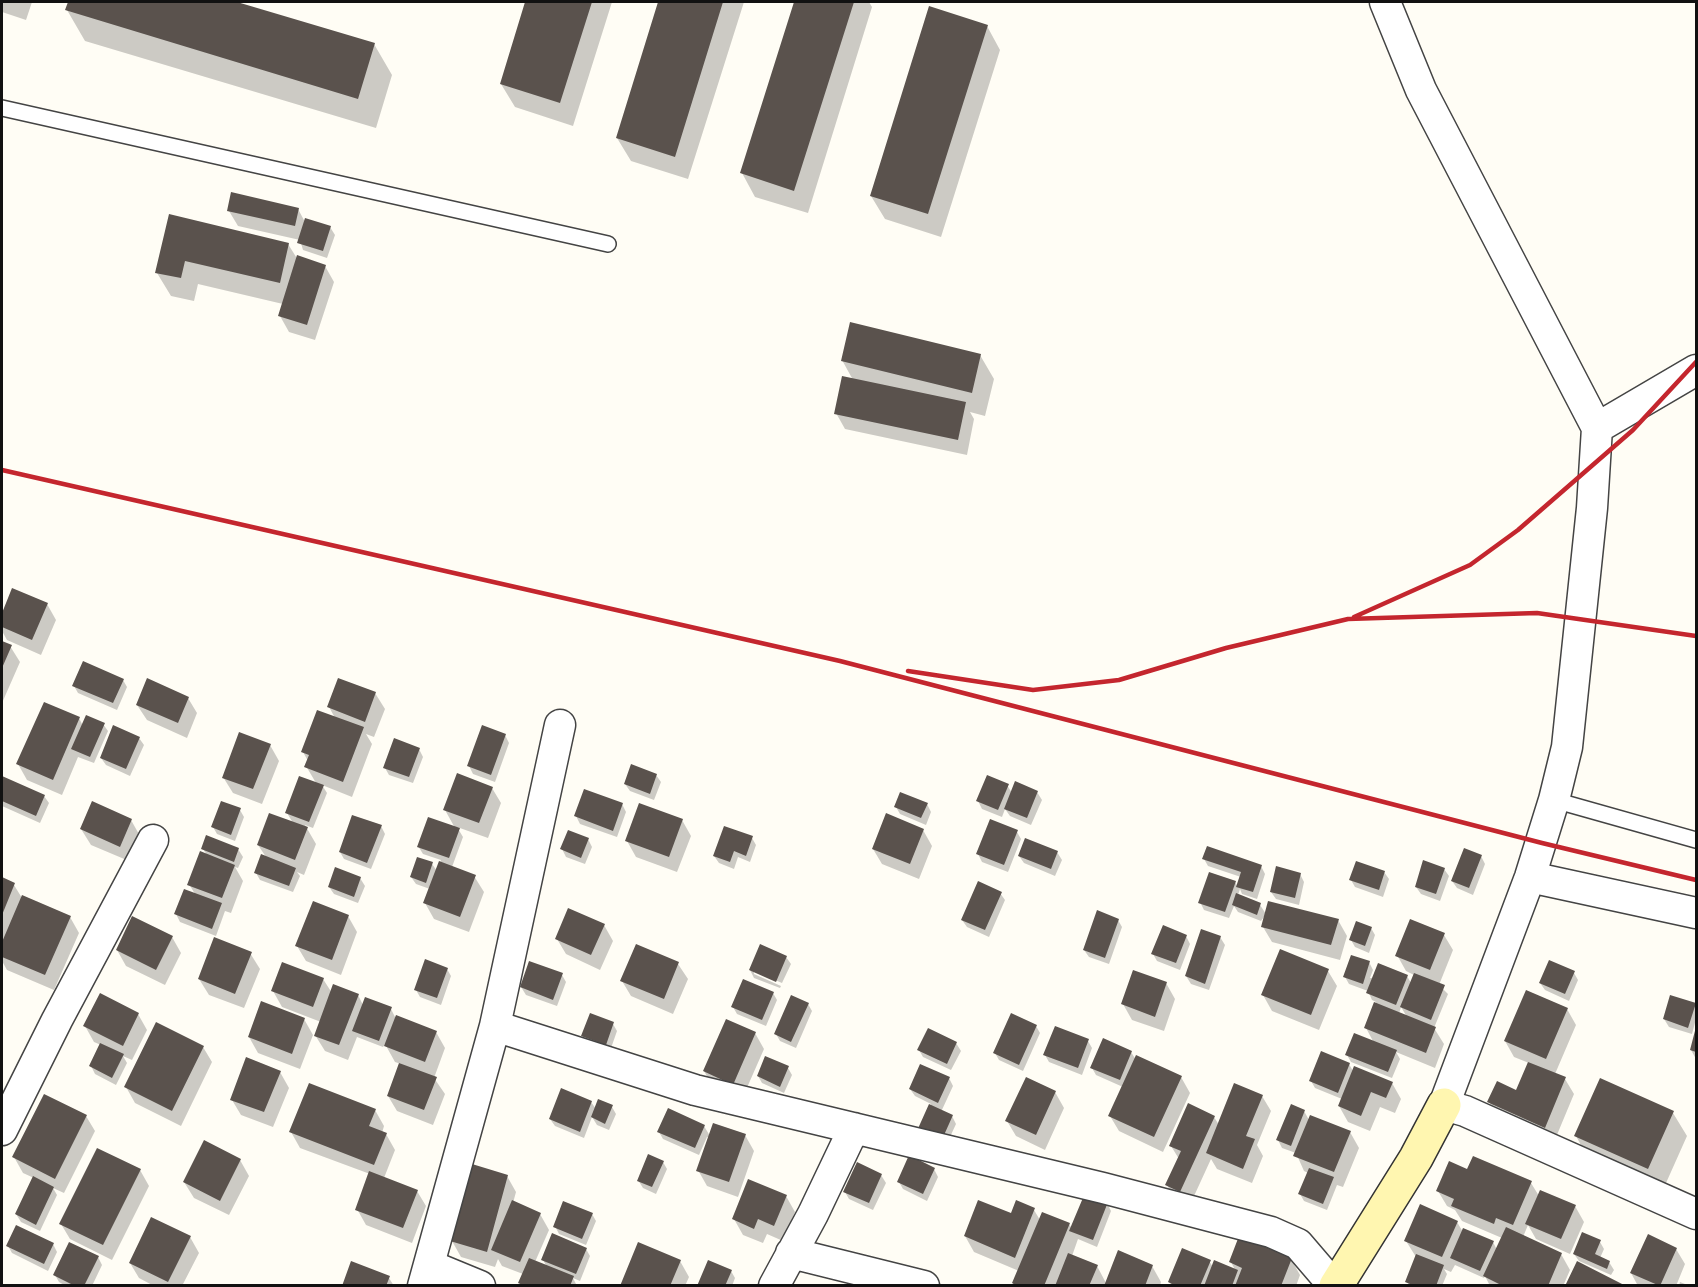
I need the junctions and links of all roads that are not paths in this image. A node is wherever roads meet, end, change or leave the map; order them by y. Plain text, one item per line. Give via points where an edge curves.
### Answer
1 (1385, 2) edge
2 (2, 108) edge
3 (608, 244) dead end
4 (1696, 370) edge
5 (1597, 428) junction
6 (560, 725) dead end
7 (1554, 800) junction
8 (153, 840) dead end
9 (1696, 840) edge
10 (1530, 877) junction
11 (1696, 913) edge
12 (495, 1026) junction
13 (1444, 1105) junction
14 (854, 1128) junction
15 (2, 1130) edge
16 (1696, 1214) edge
17 (791, 1253) junction
18 (426, 1275) edge
19 (480, 1286) edge
20 (774, 1286) edge
21 (924, 1286) edge
22 (1335, 1286) edge

1 - 5 street via 1421,90
2 - 3 lane
4 - 5 street
5 - 7 street via 1567,747
6 - 12 street
7 - 9 lane
7 - 10 street
8 - 15 street
10 - 11 street
10 - 13 street
12 - 14 street via 695,1090
12 - 18 street
13 - 16 street
13 - 22 street via 1416,1158
14 - 17 street
14 - 22 street via 1271,1232 1298,1244
17 - 20 street
17 - 21 street
18 - 19 street

